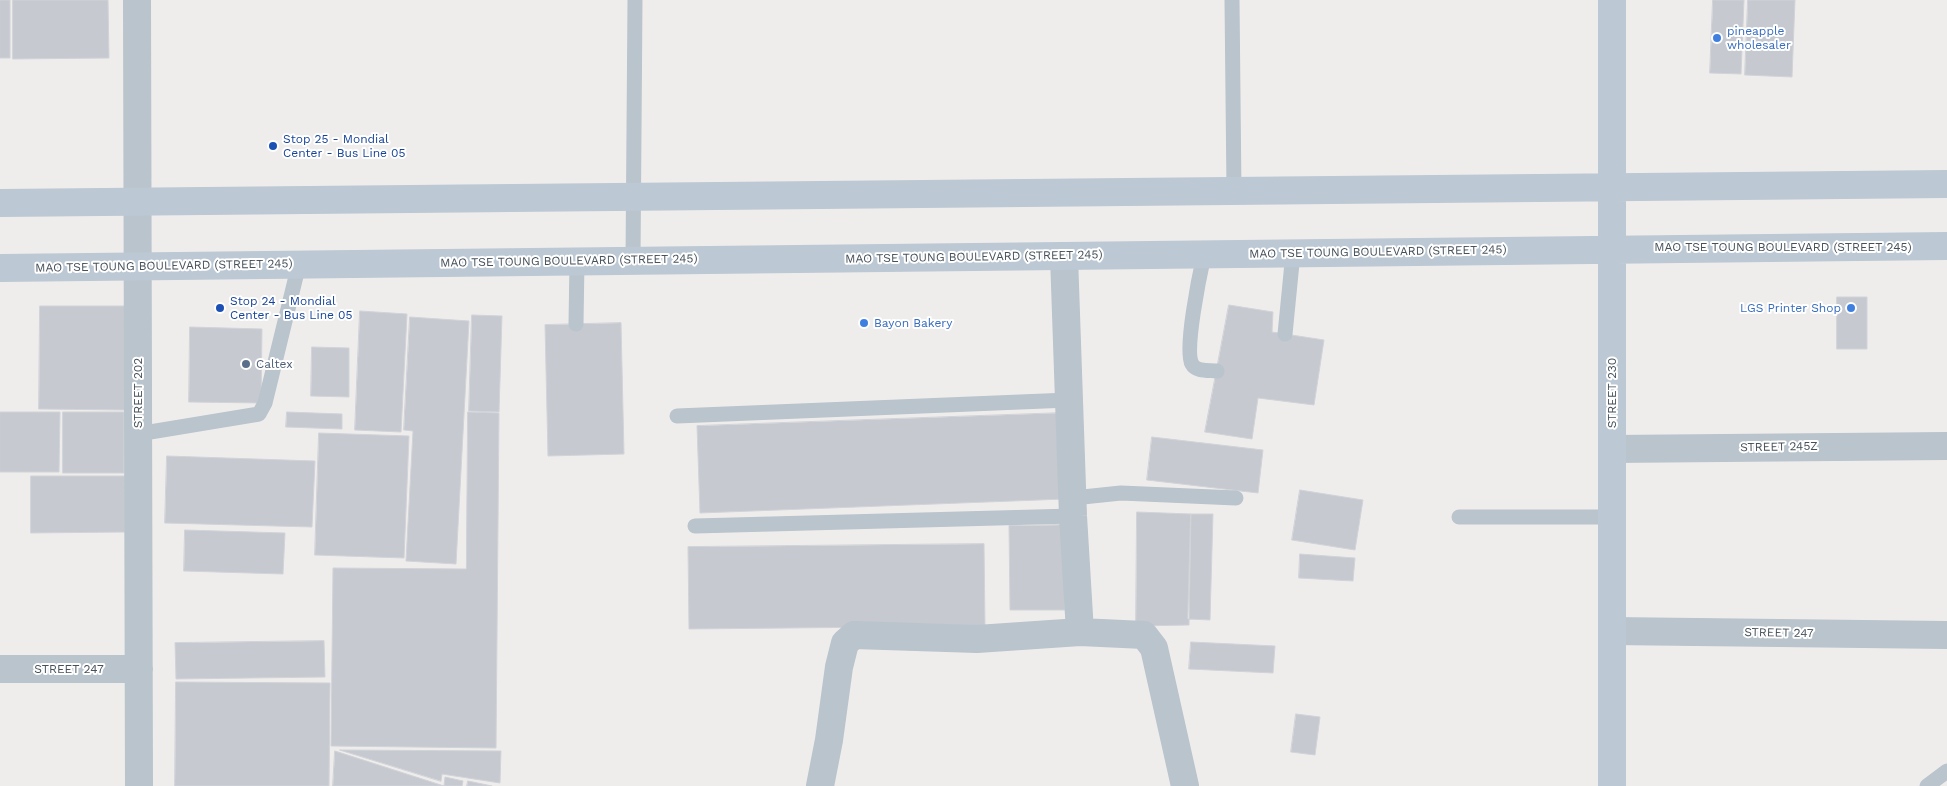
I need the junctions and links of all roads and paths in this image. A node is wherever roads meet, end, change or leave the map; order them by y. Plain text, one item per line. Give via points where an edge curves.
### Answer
1 (137, 0) edge
2 (635, 0) edge
3 (1232, 0) edge
4 (1612, 0) edge
5 (1947, 184) edge
6 (1612, 188) junction
7 (1234, 191) junction
8 (634, 196) junction
9 (137, 201) junction
10 (0, 203) edge
11 (1947, 246) edge
12 (1612, 248) junction
13 (1293, 253) junction
14 (1204, 254) junction
15 (1064, 256) junction
16 (577, 261) junction
17 (633, 261) junction
18 (299, 264) junction
19 (138, 266) junction
20 (0, 268) edge
21 (576, 324) dead end
22 (1285, 334) dead end
23 (1217, 371) dead end
24 (1069, 400) junction
25 (677, 416) dead end
26 (138, 434) junction
27 (1947, 446) edge
28 (1612, 449) junction
29 (1236, 498) dead end
30 (1073, 507) junction
31 (1459, 517) dead end
32 (1612, 517) junction
33 (695, 526) dead end
34 (1612, 631) junction
35 (1080, 632) junction
36 (1947, 635) edge
37 (0, 669) edge
38 (139, 669) junction
39 (1947, 772) edge
40 (139, 786) edge
41 (820, 786) edge
42 (1185, 786) edge
43 (1612, 786) edge
44 (1927, 786) edge

1 - 9 street, STREET 202
2 - 8 lane
3 - 7 lane
4 - 6 main road, STREET 230
5 - 6 main road
6 - 7 main road
6 - 12 main road, STREET 230
7 - 8 main road
8 - 9 main road
8 - 17 lane
9 - 10 main road
9 - 19 street, STREET 202
11 - 12 main road, MAO TSE TOUNG BOULEVARD (STREET 245)
12 - 13 main road, MAO TSE TOUNG BOULEVARD (STREET 245)
12 - 28 main road, STREET 230
13 - 14 main road, MAO TSE TOUNG BOULEVARD (STREET 245)
13 - 22 lane
14 - 15 main road, MAO TSE TOUNG BOULEVARD (STREET 245)
14 - 23 lane via 1190,349 1192,363 1198,370
15 - 17 main road, MAO TSE TOUNG BOULEVARD (STREET 245)
15 - 24 street
16 - 17 main road, MAO TSE TOUNG BOULEVARD (STREET 245)
16 - 18 main road, MAO TSE TOUNG BOULEVARD (STREET 245)
16 - 21 lane
18 - 19 main road, MAO TSE TOUNG BOULEVARD (STREET 245)
18 - 26 lane via 265,403 259,414
19 - 20 main road, MAO TSE TOUNG BOULEVARD (STREET 245)
19 - 26 street, STREET 202
24 - 25 lane
24 - 30 street
26 - 38 street, STREET 202
27 - 28 street, STREET 245Z
28 - 32 main road, STREET 230
29 - 30 lane via 1121,494
30 - 33 lane
30 - 35 street
31 - 32 lane
32 - 34 main road, STREET 230
34 - 36 street, STREET 247
34 - 43 main road, STREET 230
35 - 41 street via 977,639 854,635 845,643 839,667
35 - 42 street via 1144,635 1154,648
37 - 38 street, STREET 247
38 - 40 street, STREET 202
39 - 44 lane

